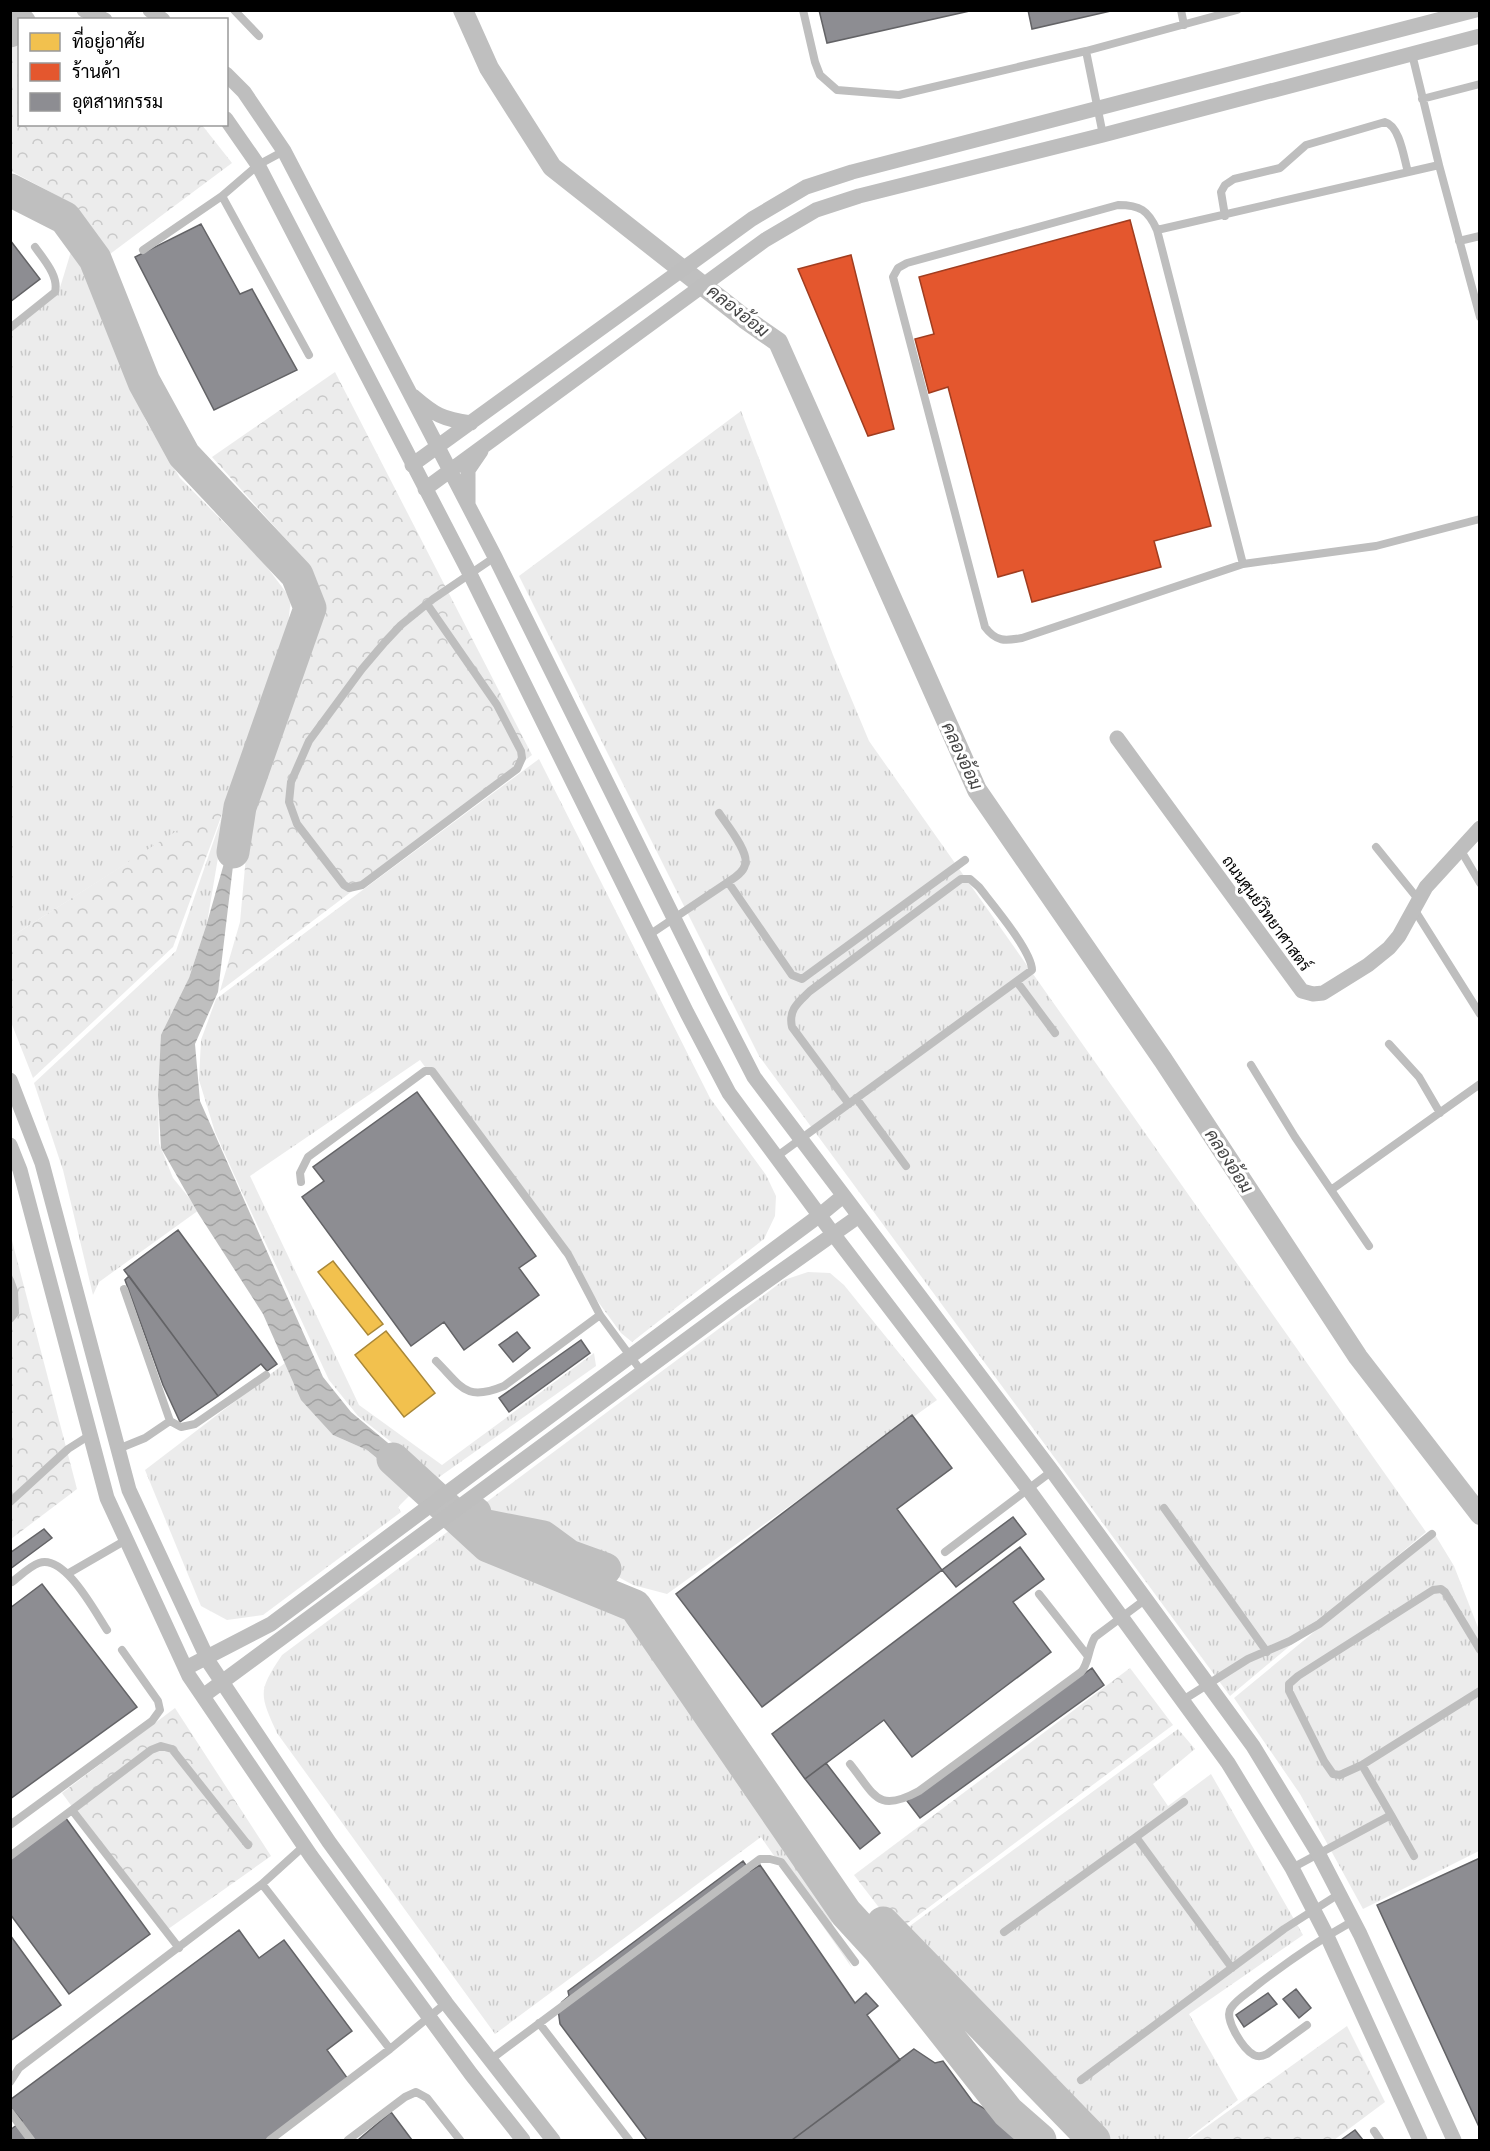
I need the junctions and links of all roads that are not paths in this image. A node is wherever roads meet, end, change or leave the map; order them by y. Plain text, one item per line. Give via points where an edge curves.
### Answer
1 (234, 10) edge
2 (802, 10) edge
3 (1181, 10) edge
4 (1237, 10) edge
5 (1476, 10) edge
6 (1184, 25) junction
7 (259, 36) dead end
8 (1479, 36) edge
9 (1086, 51) junction
10 (1412, 54) junction
11 (228, 76) edge
12 (1479, 84) edge
13 (1422, 99) junction
14 (1097, 110) junction
15 (228, 122) edge
16 (1103, 135) junction
17 (284, 151) junction
18 (258, 165) junction
19 (1439, 165) junction
20 (1408, 172) junction
21 (222, 196) junction
22 (1225, 216) junction
23 (1156, 230) junction
24 (1479, 236) edge
25 (1459, 241) junction
26 (35, 247) dead end
27 (142, 250) dead end
28 (1479, 317) edge
29 (10, 328) edge
30 (309, 355) dead end
31 (408, 392) junction
32 (471, 423) junction
33 (485, 443) junction
34 (437, 447) junction
35 (412, 465) junction
36 (449, 470) junction
37 (425, 489) junction
38 (468, 509) junction
39 (1479, 519) edge
40 (495, 557) junction
41 (1243, 564) junction
42 (470, 574) junction
43 (427, 604) junction
44 (1118, 738) dead end
45 (719, 813) dead end
46 (1479, 828) edge
47 (1376, 848) dead end
48 (1460, 849) junction
49 (965, 860) dead end
50 (728, 882) junction
51 (1479, 883) edge
52 (1416, 904) junction
53 (674, 918) junction
54 (648, 935) junction
55 (1017, 982) junction
56 (1479, 1014) edge
57 (1056, 1033) dead end
58 (1389, 1044) dead end
59 (1251, 1065) dead end
60 (10, 1080) edge
61 (1479, 1084) edge
62 (856, 1098) junction
63 (849, 1104) junction
64 (1440, 1113) junction
65 (800, 1139) junction
66 (10, 1145) edge
67 (776, 1157) junction
68 (906, 1166) dead end
69 (301, 1182) dead end
70 (1331, 1190) junction
71 (843, 1196) junction
72 (820, 1215) junction
73 (859, 1216) junction
74 (834, 1235) junction
75 (1369, 1246) dead end
76 (10, 1280) edge
77 (124, 1289) dead end
78 (600, 1315) junction
79 (10, 1319) edge
80 (630, 1356) junction
81 (436, 1361) dead end
82 (642, 1372) junction
83 (266, 1375) dead end
84 (170, 1421) junction
85 (90, 1435) junction
86 (118, 1449) junction
87 (1052, 1471) junction
88 (1028, 1489) junction
89 (10, 1502) edge
90 (1164, 1508) dead end
91 (1432, 1534) dead end
92 (126, 1540) junction
93 (945, 1552) dead end
94 (69, 1573) junction
95 (12, 1582) dead end
96 (1039, 1594) dead end
97 (1146, 1599) junction
98 (1123, 1618) junction
99 (107, 1630) dead end
100 (122, 1650) dead end
101 (1479, 1650) edge
102 (1267, 1652) junction
103 (1087, 1655) junction
104 (206, 1657) junction
105 (186, 1668) junction
106 (222, 1683) junction
107 (1208, 1684) junction
108 (1479, 1691) edge
109 (203, 1696) junction
110 (1183, 1700) junction
111 (850, 1764) dead end
112 (1362, 1765) junction
113 (1184, 1802) dead end
114 (72, 1810) junction
115 (1391, 1815) junction
116 (10, 1825) edge
117 (1136, 1837) junction
118 (248, 1845) dead end
119 (304, 1846) junction
120 (1318, 1853) junction
121 (10, 1856) edge
122 (1414, 1856) dead end
123 (1292, 1868) junction
124 (262, 1884) junction
125 (1339, 1894) junction
126 (1313, 1910) junction
127 (1353, 1921) junction
128 (1004, 1932) dead end
129 (1327, 1936) junction
130 (179, 1948) junction
131 (855, 1962) dead end
132 (1232, 1968) junction
133 (446, 2003) junction
134 (429, 2017) junction
135 (539, 2023) junction
136 (1307, 2025) dead end
137 (390, 2049) junction
138 (490, 2060) junction
139 (1081, 2080) dead end
140 (10, 2082) edge
141 (10, 2112) edge
142 (1374, 2132) dead end
143 (31, 2140) edge
144 (270, 2140) edge
145 (348, 2140) edge
146 (460, 2140) edge
147 (522, 2140) edge
148 (553, 2140) edge
149 (629, 2140) edge
150 (1380, 2140) edge
151 (1420, 2140) edge
152 (1454, 2140) edge

1 - 7 lane
2 - 9 lane via 820,75 837,90 899,96
3 - 6 lane
4 - 6 lane
5 - 14 street
6 - 9 lane
8 - 10 street
9 - 14 lane
10 - 13 lane
10 - 16 street
11 - 17 street via 244,92
12 - 13 lane
13 - 19 lane
14 - 16 lane
14 - 32 street via 806,187 752,219
15 - 18 street
16 - 33 street via 816,210 765,240
17 - 18 lane
17 - 31 street
18 - 21 lane
18 - 35 street
19 - 20 lane
19 - 25 lane
20 - 22 lane
20 - 22 lane via 1396,129 1385,122 1306,145 1280,168 1234,179 1221,192
21 - 27 lane
21 - 30 lane
22 - 23 lane
23 - 41 lane
23 - 41 lane via 1144,210 1134,205 1118,205 907,262 893,277 985,627 992,637 1006,641 1022,638
24 - 25 lane
25 - 28 lane
26 - 29 lane via 52,272 55,292
31 - 32 street via 445,419
31 - 34 street
32 - 34 street
33 - 36 street
33 - 38 street via 468,470
34 - 35 street
34 - 36 street
35 - 37 street
36 - 37 street
36 - 38 street
37 - 42 street
38 - 40 street
39 - 41 lane via 1376,546
40 - 42 lane
40 - 53 street
42 - 43 lane
42 - 54 street
43 - 43 lane via 400,625 362,669 309,741 291,782 289,802 297,824 349,888 362,885 521,763 521,751 497,705
44 - 52 street, ถนนศูนย์วิทยาศาสตร์ via 1302,991 1323,993 1368,965 1399,936
45 - 50 lane via 746,855 746,865
46 - 48 street, ถนนศูนย์วิทยาศาสตร์
47 - 52 lane
48 - 51 lane
48 - 52 street, ถนนศูนย์วิทยาศาสตร์ via 1426,886
49 - 50 lane via 802,979 792,975
50 - 53 lane
52 - 56 lane
53 - 54 lane
53 - 65 street via 754,1077
54 - 67 street via 729,1093
55 - 57 lane
55 - 62 lane
55 - 63 lane via 1032,970 1024,948 980,886 970,879 961,879 810,991 793,1008 792,1027
58 - 64 lane via 1419,1077
59 - 70 lane
60 - 86 street via 42,1163
61 - 64 lane
62 - 63 lane
62 - 68 lane
63 - 65 lane
64 - 70 lane
65 - 67 lane
65 - 71 street
66 - 85 street
67 - 72 street
69 - 78 lane via 300,1173 308,1157 425,1071 432,1071 568,1254
70 - 75 lane
71 - 72 street
71 - 73 street
72 - 74 street
72 - 80 street
73 - 74 street
73 - 87 street
74 - 82 street
74 - 88 street
76 - 79 lane via 15,1313
77 - 84 lane
78 - 80 lane
78 - 81 lane via 504,1386 487,1393 473,1394 464,1389
80 - 82 lane
80 - 104 street via 271,1624
82 - 106 street
83 - 84 lane via 195,1424 181,1427
84 - 86 lane via 145,1438
85 - 89 lane via 68,1449
85 - 92 street via 107,1498
86 - 104 street via 129,1490
87 - 88 lane
87 - 97 street
88 - 93 lane
88 - 98 street
90 - 102 lane
91 - 102 lane via 1319,1624
92 - 94 lane
92 - 105 street
94 - 95 lane via 52,1562 40,1563
94 - 99 lane
96 - 103 lane
97 - 98 lane
97 - 107 street
98 - 103 lane via 1095,1637
98 - 110 street
100 - 116 lane via 158,1701 160,1710 152,1721
101 - 112 lane via 1445,1592 1433,1590 1289,1684 1288,1691 1333,1774 1340,1775
102 - 107 lane
103 - 111 lane via 1082,1672 919,1791 901,1800 889,1803 876,1797
104 - 105 street
104 - 106 street
105 - 109 street
106 - 109 street
106 - 133 street via 329,1842
107 - 110 lane
107 - 120 street via 1253,1746
108 - 112 lane
109 - 119 street
110 - 123 street via 1228,1763
112 - 115 lane
113 - 117 lane
114 - 118 lane via 151,1750 162,1746 172,1749
114 - 121 lane
114 - 130 lane
115 - 120 lane
115 - 122 lane
117 - 128 lane
117 - 132 lane
119 - 124 lane
119 - 134 street
120 - 123 lane
120 - 125 street
123 - 126 street
124 - 130 lane
124 - 137 lane
125 - 126 lane
125 - 127 street
126 - 129 street
126 - 132 lane
127 - 129 lane
127 - 152 street
129 - 136 lane via 1271,1974 1239,2000 1228,2016 1244,2046 1260,2056
129 - 151 street
130 - 140 lane via 19,2068
131 - 135 lane via 781,1862 760,1859
132 - 139 lane
133 - 134 lane
133 - 138 street
134 - 137 lane
134 - 147 street
135 - 138 lane
135 - 149 lane
137 - 144 lane
138 - 148 street
141 - 143 lane
142 - 150 lane
145 - 146 lane via 416,2092 427,2098

